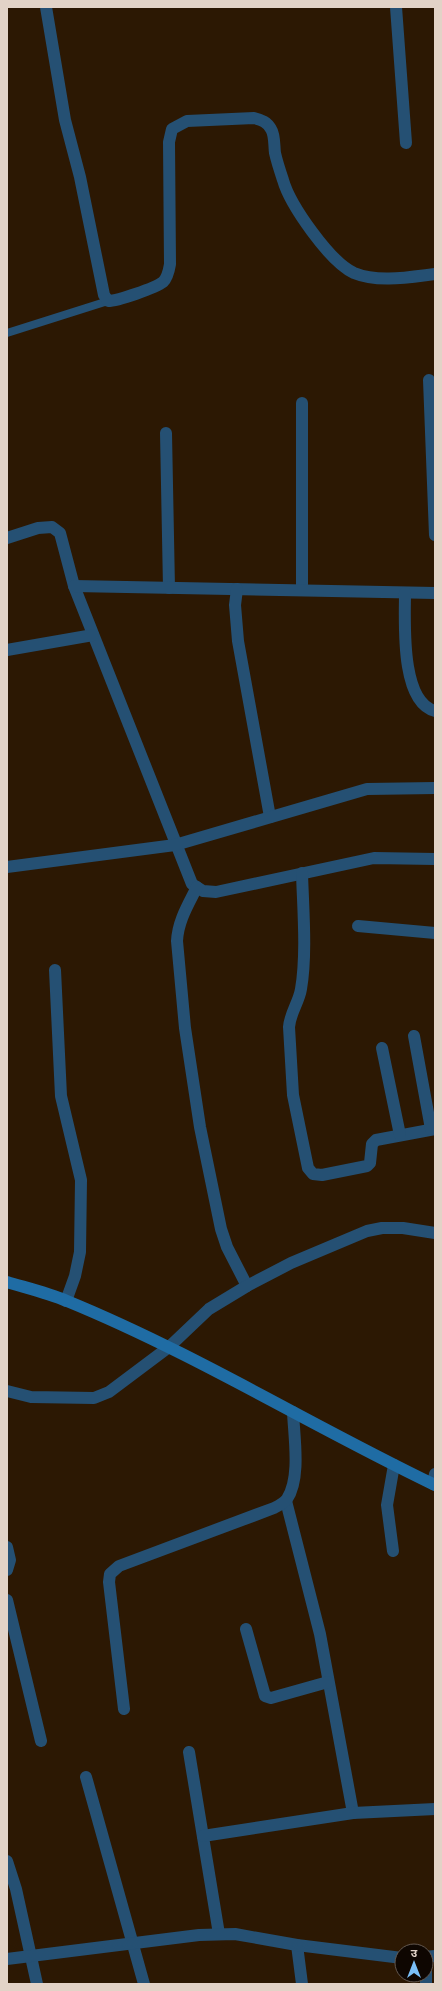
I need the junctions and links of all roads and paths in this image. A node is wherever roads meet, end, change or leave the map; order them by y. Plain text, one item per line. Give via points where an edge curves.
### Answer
1 (46, 7) edge
2 (396, 7) edge
3 (406, 143) dead end
4 (435, 274) edge
5 (108, 301) junction
6 (7, 333) edge
7 (429, 380) dead end
8 (302, 402) dead end
9 (166, 433) dead end
10 (435, 535) edge
11 (7, 538) edge
12 (74, 586) junction
13 (169, 588) junction
14 (237, 589) junction
15 (302, 590) junction
16 (405, 593) junction
17 (435, 593) edge
18 (93, 635) junction
19 (7, 650) edge
20 (435, 711) edge
21 (435, 788) edge
22 (270, 817) junction
23 (175, 845) junction
24 (435, 860) edge
25 (7, 867) edge
26 (302, 873) junction
27 (196, 887) junction
28 (358, 926) dead end
29 (435, 933) edge
30 (56, 970) dead end
31 (414, 1036) dead end
32 (382, 1048) dead end
33 (433, 1129) edge
34 (400, 1135) junction
35 (435, 1233) edge
36 (7, 1282) edge
37 (247, 1286) junction
38 (66, 1301) junction
39 (169, 1347) junction
40 (7, 1391) edge
41 (293, 1412) junction
42 (394, 1465) junction
43 (434, 1481) edge
44 (286, 1501) junction
45 (7, 1547) edge
46 (393, 1551) dead end
47 (7, 1570) edge
48 (7, 1600) edge
49 (10, 1628) edge
50 (246, 1629) dead end
51 (328, 1682) junction
52 (124, 1709) dead end
53 (41, 1741) dead end
54 (189, 1752) dead end
55 (86, 1777) dead end
56 (435, 1809) edge
57 (353, 1813) junction
58 (203, 1836) junction
59 (7, 1860) edge
60 (219, 1934) junction
61 (132, 1943) junction
62 (297, 1944) junction
63 (32, 1956) junction
64 (435, 1956) edge
65 (394, 1957) edge
66 (7, 1959) edge
67 (37, 1984) edge
68 (144, 1984) edge
69 (302, 1984) edge
70 (426, 1984) edge

1 - 5 street via 66,127 80,178 104,296
2 - 3 street
4 - 5 street via 395,278 371,277 353,272 332,256 292,201 283,182 272,130 263,120 254,118 187,121 172,130 169,142 168,274 163,282 118,301
5 - 6 lane
7 - 10 street
8 - 15 street
9 - 13 street
11 - 12 street via 38,528 56,529 62,540
12 - 13 street
12 - 18 street
13 - 14 street
14 - 15 street
14 - 22 street via 235,605 238,642
15 - 16 street
16 - 17 street
16 - 20 street via 406,662 419,700 429,710
18 - 19 street
18 - 23 street
21 - 22 street via 367,789
22 - 23 street
23 - 25 street
23 - 27 street via 192,884
24 - 26 street via 374,858
26 - 27 street via 216,892 203,891
26 - 34 street via 302,980 289,1027 293,1094 308,1168 313,1174 322,1175 367,1166 370,1163 372,1144 376,1140
27 - 37 street via 181,919 177,941 185,1028 200,1127 222,1229 227,1247
28 - 29 street
30 - 38 street via 61,1096 81,1180 80,1252
31 - 33 street
32 - 34 street
33 - 34 street
35 - 37 street via 403,1228 367,1231 291,1263
36 - 38 street
37 - 39 street via 209,1309
38 - 39 street
39 - 40 street via 109,1392 94,1398 31,1397
39 - 41 street
41 - 42 street
41 - 44 street via 294,1476
42 - 43 street
42 - 46 street via 388,1505
44 - 51 street via 320,1634
44 - 52 street via 274,1508 119,1566 110,1574 108,1582
45 - 47 street via 10,1560
48 - 49 street
49 - 53 street
50 - 51 street via 265,1696 271,1698
51 - 57 street
54 - 58 street
55 - 61 street
56 - 57 street
57 - 58 street
58 - 60 street
59 - 63 street
60 - 61 street
60 - 62 street via 235,1934
61 - 63 street
61 - 68 street
62 - 65 street
62 - 69 street
63 - 66 street
63 - 67 street
64 - 70 street via 426,1957

